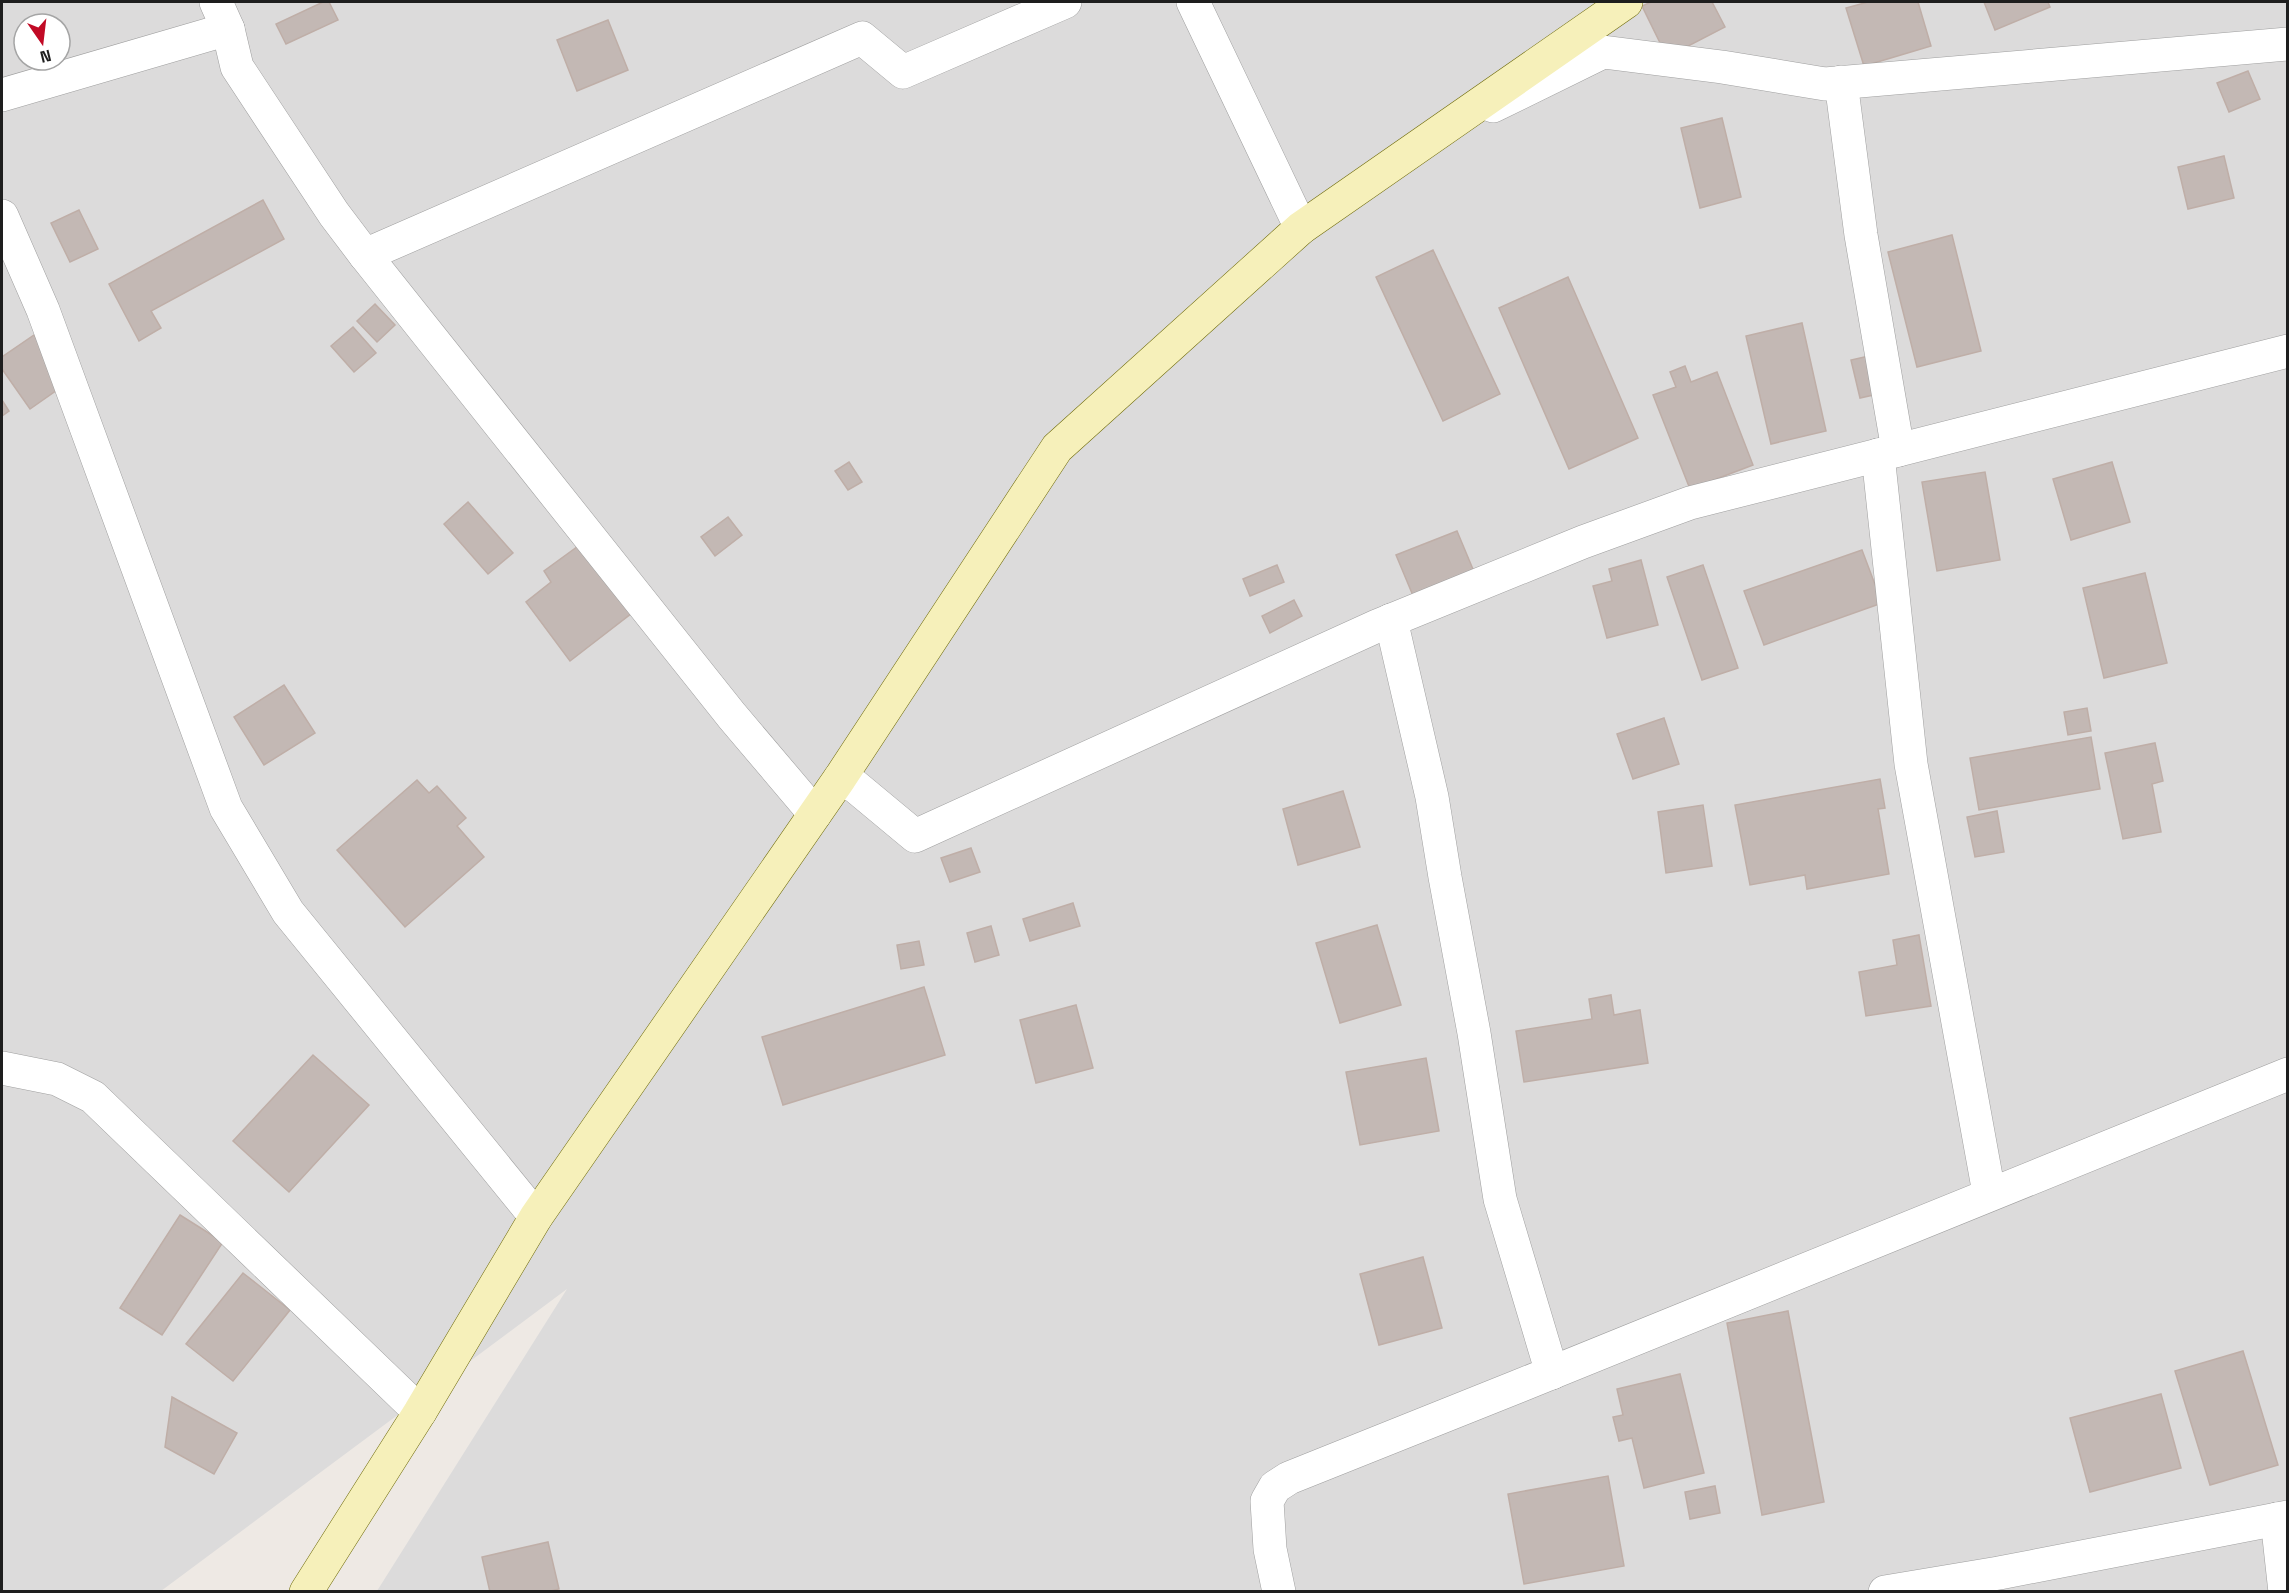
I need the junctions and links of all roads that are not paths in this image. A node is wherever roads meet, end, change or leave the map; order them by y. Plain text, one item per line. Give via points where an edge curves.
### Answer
1 (1065, 2) edge
2 (1193, 2) edge
3 (1626, 2) edge
4 (222, 16) edge
5 (2288, 44) edge
6 (1841, 82) junction
7 (2, 95) edge
8 (1429, 137) junction
9 (2, 216) edge
10 (1301, 228) junction
11 (365, 255) junction
12 (2288, 351) edge
13 (1888, 452) junction
14 (1391, 620) junction
15 (840, 778) junction
16 (815, 814) junction
17 (2, 1068) edge
18 (2288, 1074) edge
19 (1989, 1193) junction
20 (536, 1217) junction
21 (1552, 1373) junction
22 (420, 1412) junction
23 (2282, 1518) edge
24 (306, 1592) edge
25 (1279, 1592) edge
26 (1885, 1592) edge
27 (2285, 1592) edge

1 - 11 street via 903,72 862,38
2 - 10 street
3 - 8 street
4 - 7 street
4 - 11 street via 237,68
5 - 6 street
6 - 8 street via 1825,84 1603,52
6 - 13 street
8 - 10 street
9 - 20 street via 47,321 226,808 288,912
10 - 15 street via 1058,448
11 - 16 street via 732,716
12 - 13 street
13 - 14 street via 1690,503
13 - 19 street via 1911,764
14 - 15 street via 915,836 856,786
14 - 21 street via 1432,797 1500,1199
15 - 16 street
16 - 20 street
17 - 22 street via 57,1079 93,1097
18 - 19 street
19 - 21 street
20 - 22 street
21 - 25 street via 1275,1487 1266,1501
22 - 24 street
23 - 26 street
23 - 27 street

